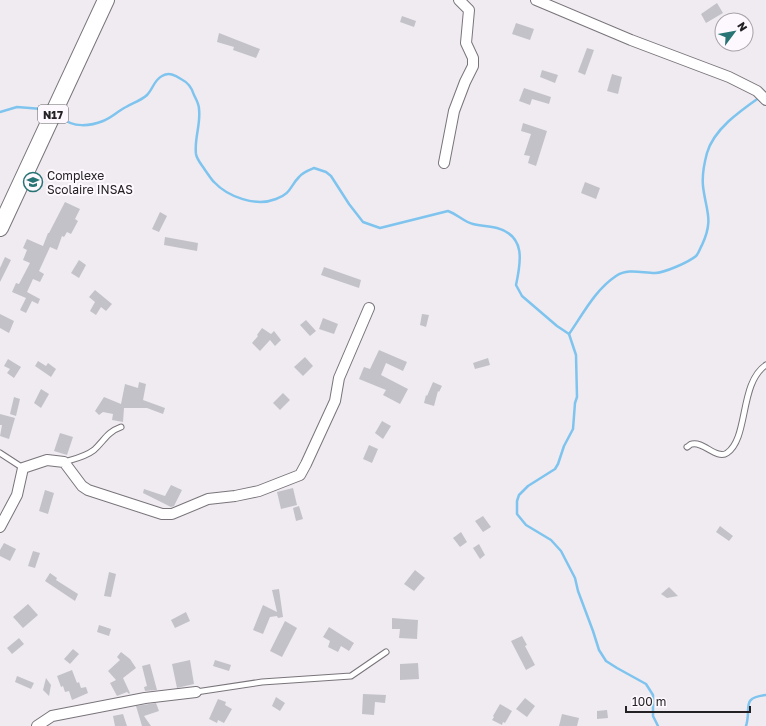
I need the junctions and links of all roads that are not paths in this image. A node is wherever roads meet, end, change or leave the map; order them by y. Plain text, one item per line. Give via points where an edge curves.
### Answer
1 (106, 0) edge
2 (459, 0) edge
3 (536, 0) edge
4 (766, 100) edge
5 (444, 163) dead end
6 (0, 228) edge
7 (369, 308) dead end
8 (766, 365) edge
9 (121, 427) dead end
10 (687, 447) dead end
11 (0, 454) edge
12 (64, 462) junction
13 (23, 468) junction
14 (0, 528) edge
15 (386, 652) dead end
16 (196, 692) joint
17 (37, 726) edge

1 - 6 main road, N17
2 - 5 street via 469,10 466,43 473,58 473,66 454,111
3 - 4 street via 729,77 757,91
7 - 12 street via 339,378 335,401 300,475 259,491 208,499 172,514 162,514 88,490
8 - 10 lane via 759,371 749,390 738,436 731,449 720,455 698,444
9 - 12 lane via 103,439 94,450 80,458
11 - 13 lane
12 - 13 street via 47,460
13 - 14 street via 17,495
15 - 16 lane via 352,676 262,682
16 - 17 street via 145,698 52,716

